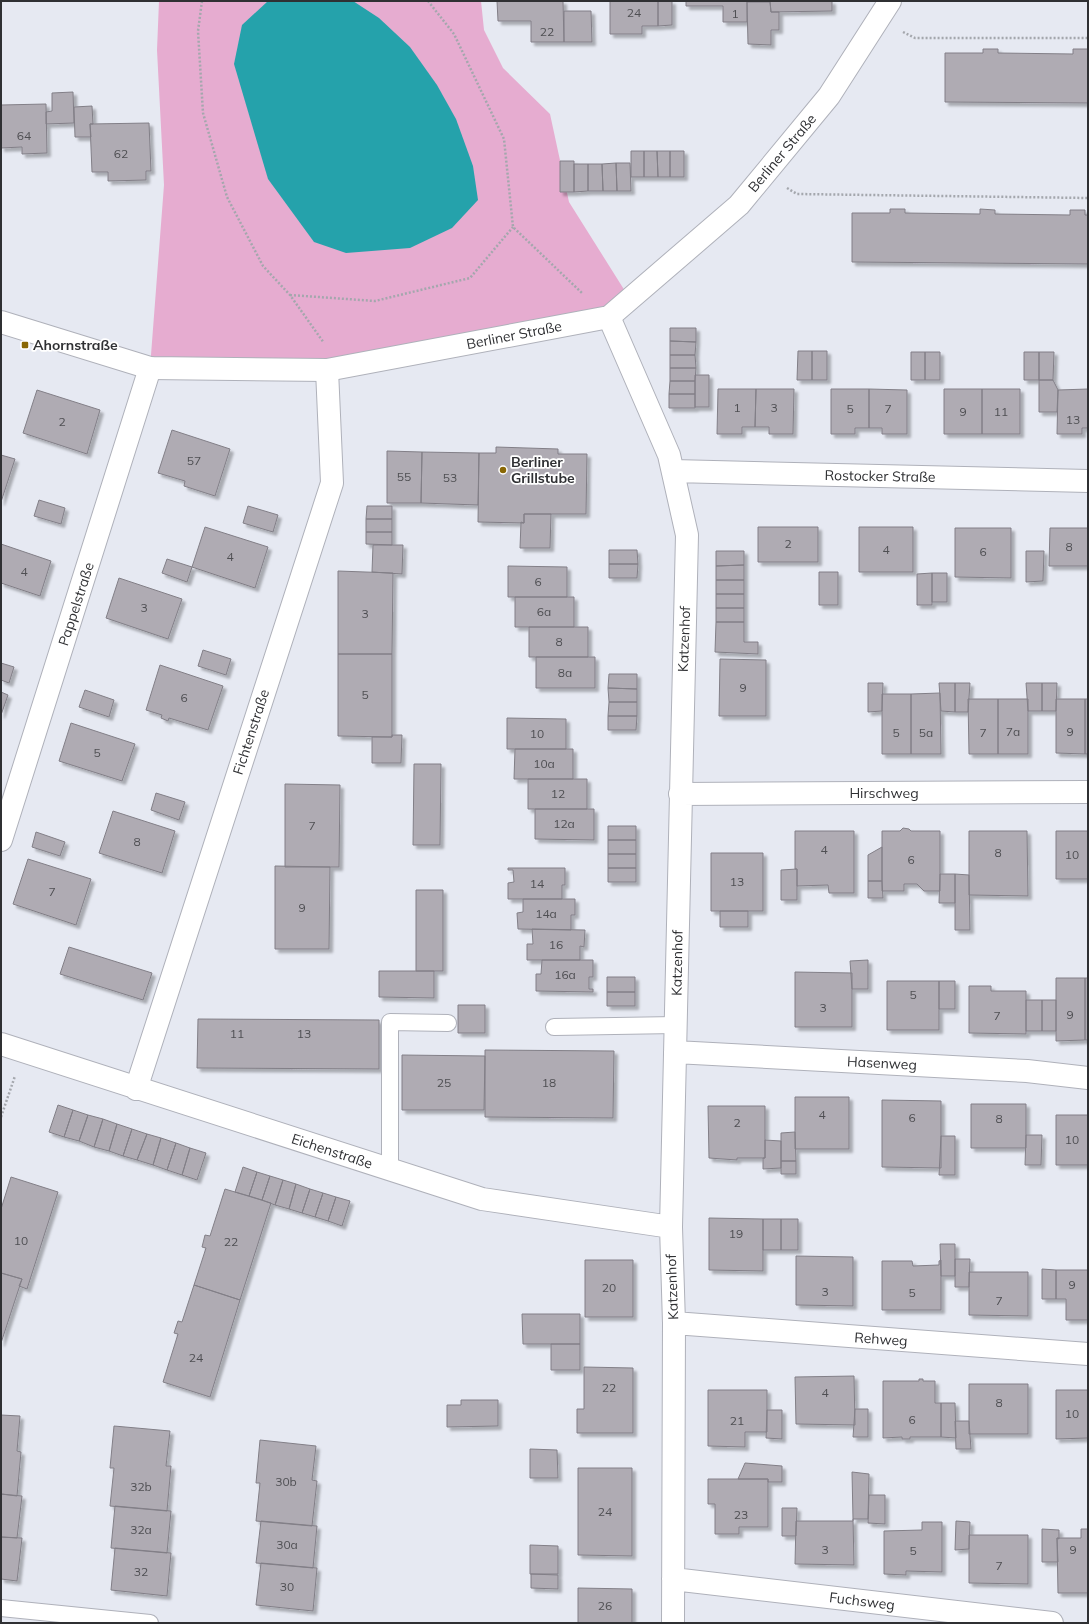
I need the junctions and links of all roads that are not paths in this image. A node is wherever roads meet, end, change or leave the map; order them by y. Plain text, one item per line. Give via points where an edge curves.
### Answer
1 (890, 1) edge
2 (609, 317) junction
3 (1, 322) edge
4 (150, 368) junction
5 (327, 370) junction
6 (673, 471) junction
7 (1088, 481) edge
8 (1088, 792) edge
9 (680, 794) junction
10 (1, 840) edge
11 (448, 1023) dead end
12 (676, 1025) junction
13 (554, 1027) dead end
14 (1, 1044) edge
15 (675, 1052) junction
16 (1088, 1078) edge
17 (136, 1088) junction
18 (390, 1169) junction
19 (671, 1227) junction
20 (674, 1323) junction
21 (1088, 1354) edge
22 (673, 1579) junction
23 (1, 1608) edge
24 (150, 1623) edge
25 (673, 1623) edge
26 (1052, 1623) edge

1 - 2 street, Berliner Straße via 829,96 739,205
2 - 5 street, Berliner Straße
2 - 6 street, Katzenhof via 669,455
3 - 4 street, Berliner Straße
4 - 5 street, Berliner Straße
4 - 10 street, Pappelstraße
5 - 17 street, Fichtenstraße via 332,482
6 - 7 street, Rostocker Straße
6 - 9 street, Katzenhof via 687,535
8 - 9 street, Hirschweg
9 - 12 street, Katzenhof
11 - 18 lane via 390,1022
12 - 13 lane
12 - 15 street, Katzenhof
14 - 17 street, Eichenstraße
15 - 16 street, Hasenweg via 1028,1071
15 - 19 street, Katzenhof
17 - 18 street, Eichenstraße
18 - 19 street, Eichenstraße via 482,1199
19 - 20 street, Katzenhof
20 - 21 street, Rehweg
20 - 22 street, Katzenhof
22 - 25 street, Katzenhof
22 - 26 street, Fuchsweg
23 - 24 lane

